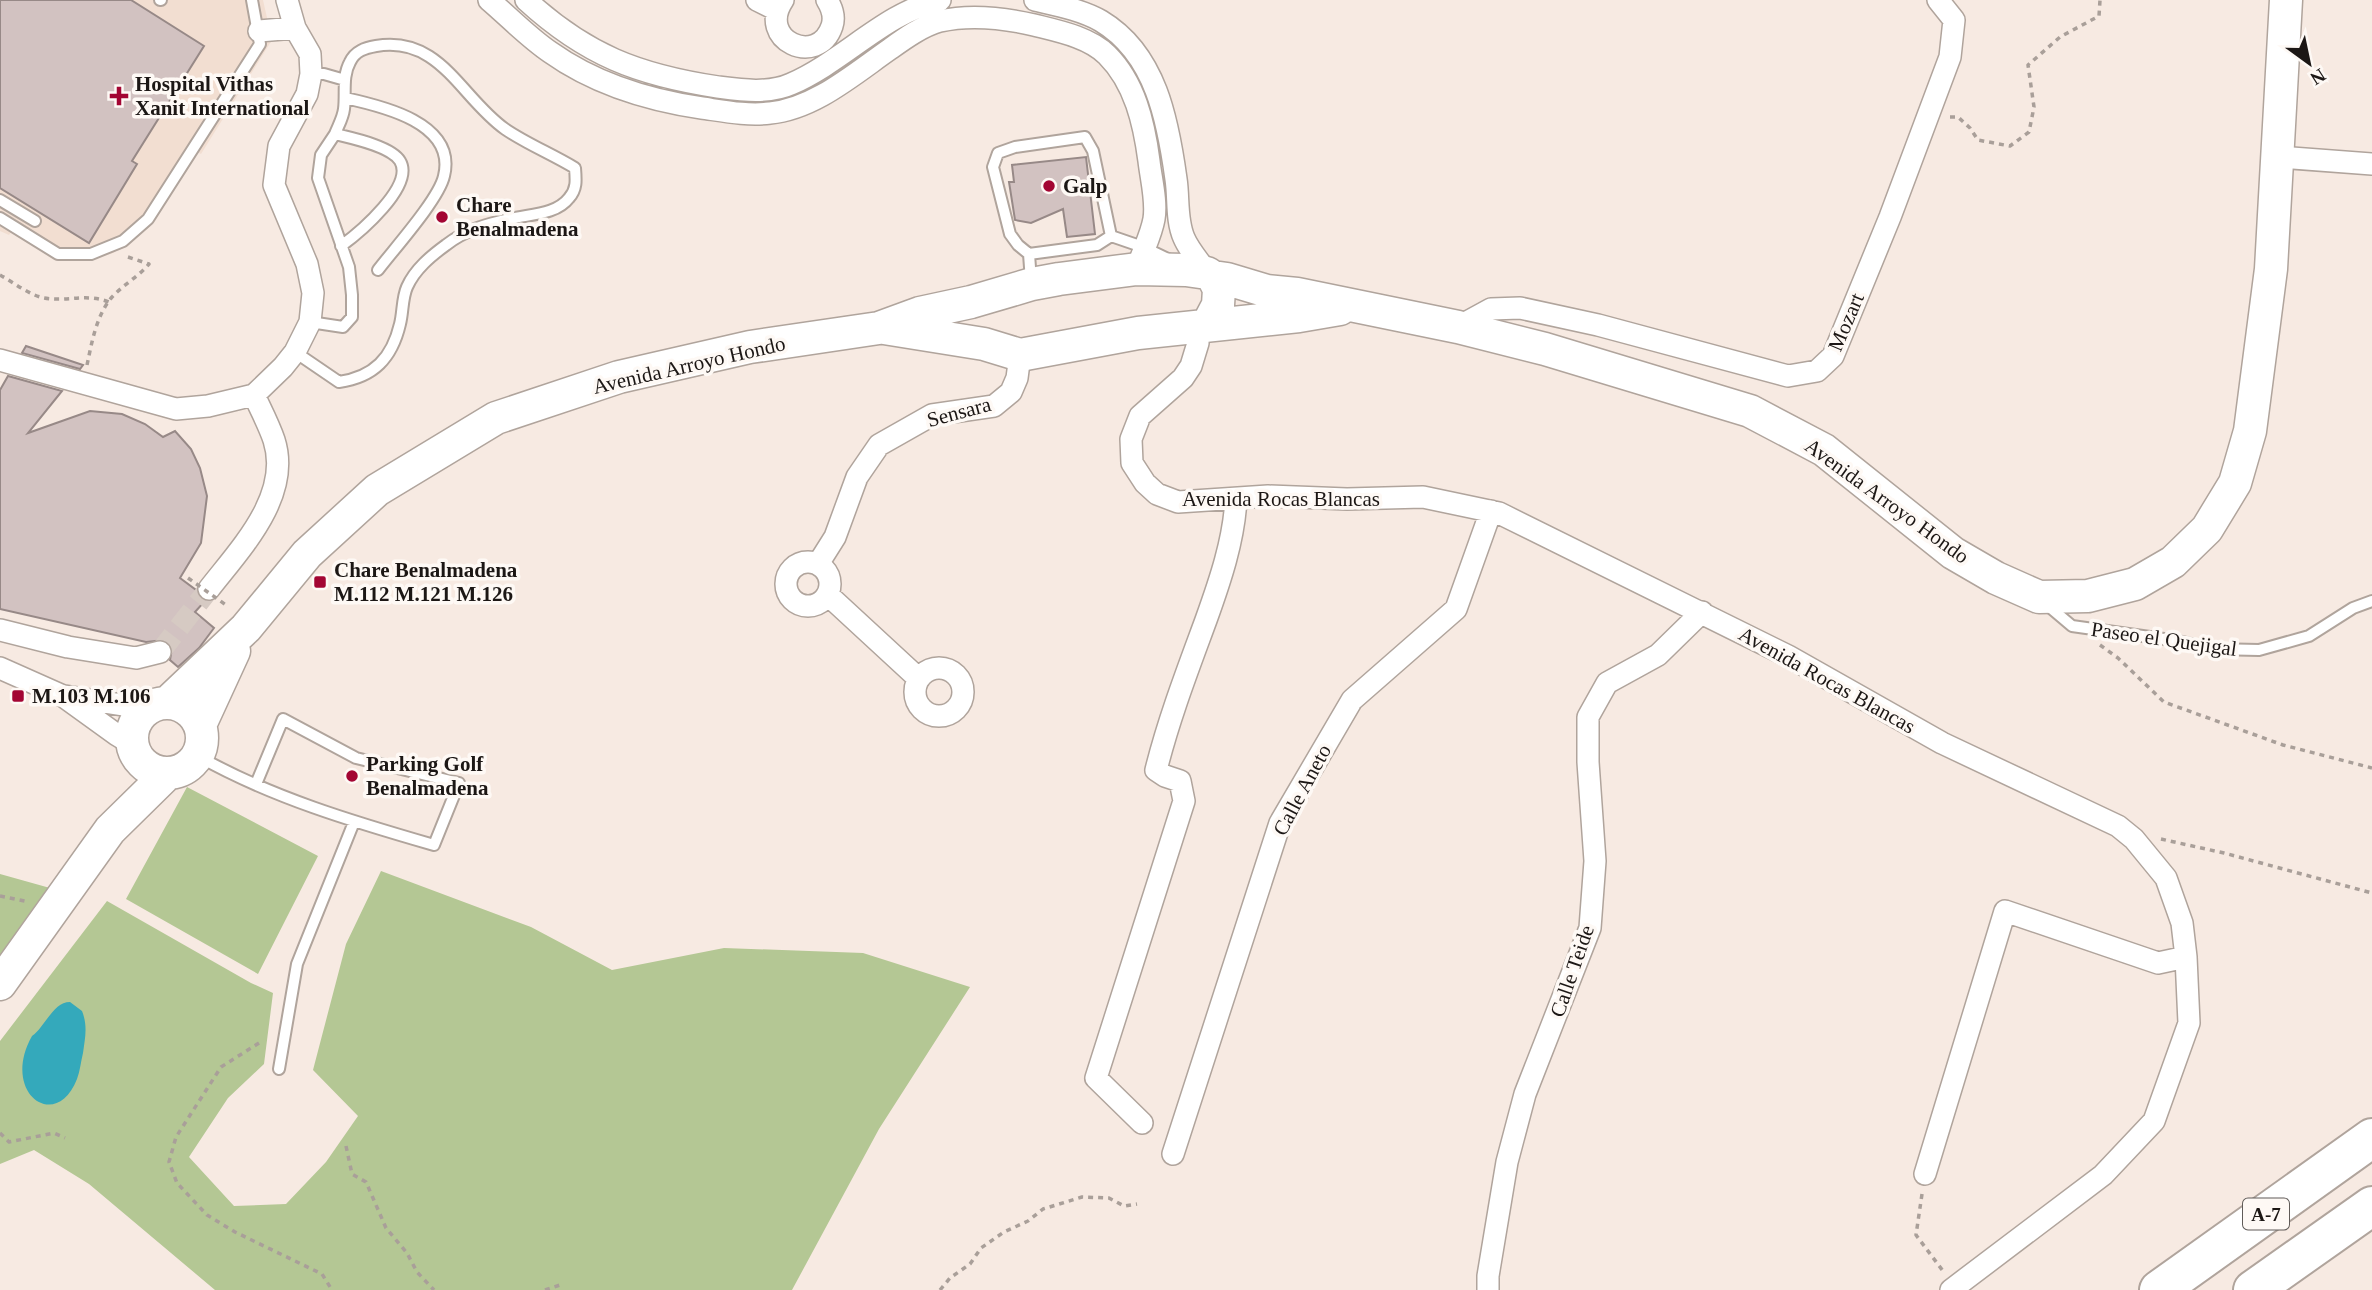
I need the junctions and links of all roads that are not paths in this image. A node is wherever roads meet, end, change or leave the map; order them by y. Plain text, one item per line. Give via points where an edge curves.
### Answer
1 (252, 0) edge
2 (287, 0) edge
3 (489, 0) edge
4 (526, 0) edge
5 (757, 0) edge
6 (827, 0) edge
7 (940, 0) edge
8 (1035, 0) edge
9 (1938, 0) edge
10 (2286, 0) edge
11 (780, 5) edge
12 (295, 28) junction
13 (831, 30) junction
14 (259, 31) junction
15 (855, 45) junction
16 (805, 47) junction
17 (312, 74) junction
18 (805, 76) junction
19 (345, 80) junction
20 (345, 97) junction
21 (335, 134) junction
22 (2278, 157) junction
23 (2372, 164) edge
24 (0, 200) edge
25 (0, 218) edge
26 (35, 221) dead end
27 (1111, 236) junction
28 (341, 246) junction
29 (1140, 258) junction
30 (1030, 269) junction
31 (378, 270) dead end
32 (1202, 274) junction
33 (999, 294) junction
34 (1355, 306) junction
35 (310, 322) junction
36 (1203, 326) junction
37 (1458, 327) junction
38 (879, 328) junction
39 (1008, 351) junction
40 (295, 352) junction
41 (0, 360) edge
42 (254, 395) junction
43 (1236, 499) junction
44 (1491, 511) junction
45 (818, 564) junction
46 (209, 590) tunnel mouth
47 (828, 595) junction
48 (2039, 597) junction
49 (2372, 601) edge
50 (1702, 612) junction
51 (236, 616) junction
52 (0, 630) edge
53 (160, 652) tunnel mouth
54 (0, 668) edge
55 (919, 679) dead end
56 (63, 696) junction
57 (162, 704) junction
58 (199, 740) junction
59 (133, 748) junction
60 (168, 773) junction
61 (256, 784) junction
62 (354, 822) junction
63 (110, 830) junction
64 (2186, 957) junction
65 (0, 984) edge
66 (278, 1069) dead end
67 (1142, 1123) dead end
68 (2372, 1138) edge
69 (1173, 1154) dead end
70 (1925, 1174) road end
71 (2372, 1206) edge
72 (1953, 1288) edge
73 (1488, 1290) edge
74 (2159, 1290) edge
75 (2253, 1290) edge

1 - 14 lane
2 - 12 street
3 - 29 street via 549,51 621,90 669,103 768,114 797,108 906,37 939,22 974,17 1013,20 1084,40 1107,55 1138,106 1154,218
4 - 18 street via 565,33 600,54 674,80 766,90
5 - 11 street
6 - 13 street via 834,21
7 - 15 street via 897,17
8 - 32 street via 1099,20 1124,37 1144,67 1168,128 1184,239
9 - 37 street, Mozart via 1954,20 1950,57 1833,356 1817,371 1788,376 1520,308 1491,309
10 - 22 main road, Avenida Arroyo Hondo
11 - 16 street via 776,24 780,34 795,46
12 - 14 street
12 - 17 street via 310,54
13 - 15 street
13 - 16 street via 815,46
14 - 25 lane via 260,44 148,219 122,242 91,254 58,254
15 - 18 street
16 - 18 street
17 - 19 lane
17 - 35 street via 307,94 279,146 274,185 307,264 313,293
19 - 20 lane
19 - 40 lane via 350,61 362,49 384,45 422,50 505,129 575,168 576,186 568,201 548,212 461,233 426,260 406,288 392,348 376,369 359,379 340,382
20 - 21 lane
20 - 31 lane via 415,120 437,140 445,155 444,177 434,196
21 - 28 lane via 321,155 318,178
21 - 28 lane via 390,153 400,160 403,173 397,190 365,229
22 - 23 street
22 - 48 main road, Avenida Arroyo Hondo via 2271,269 2250,431 2235,483 2207,529 2173,562 2135,584 2088,596
24 - 26 lane
27 - 29 lane
27 - 30 lane
27 - 30 lane via 1093,152 1085,137 998,153 993,167 1010,233
28 - 35 lane via 349,267 352,317 344,327
29 - 30 main road, Avenida Arroyo Hondo
29 - 32 main road, Avenida Arroyo Hondo
30 - 33 main road, Avenida Arroyo Hondo
32 - 34 main road, Avenida Arroyo Hondo
32 - 36 main road via 1219,289 1218,305
33 - 38 main road, Avenida Arroyo Hondo
33 - 39 main road via 992,329
34 - 36 main road, Avenida Arroyo Hondo
34 - 37 main road, Avenida Arroyo Hondo
35 - 40 street
36 - 39 main road, Avenida Arroyo Hondo
36 - 43 street, Avenida Rocas Blancas via 1183,378 1140,416 1131,439 1132,463 1157,494 1178,502
37 - 48 main road, Avenida Arroyo Hondo via 1750,411 1824,450 1953,553
38 - 39 main road, Avenida Arroyo Hondo
38 - 51 main road, Avenida Arroyo Hondo via 750,348 619,377 496,418 377,490
39 - 45 street, Sensara via 1017,378 1011,392 994,406 932,415 879,445 857,477 835,537
40 - 42 street
41 - 42 street via 176,409
42 - 46 street via 274,440 279,466 270,504
43 - 44 street, Avenida Rocas Blancas via 1423,497
43 - 67 street via 1235,523 1217,587 1156,770 1180,781 1184,801 1096,1078
44 - 50 street, Avenida Rocas Blancas
44 - 69 street, Calle Aneto via 1456,609 1352,700 1280,823
45 - 47 street via 831,581
45 - 47 street via 796,565 787,576 786,590 802,606 816,605
47 - 55 street
48 - 49 lane, Paseo el Quejigal via 2072,626 2213,649 2259,650 2309,636
50 - 64 street, Avenida Rocas Blancas via 1942,743 2118,826 2134,838 2166,878 2182,923
50 - 73 street, Calle Teide via 1658,655 1607,683 1588,718 1595,861 1590,928 1525,1094 1507,1162
51 - 57 main road, Avenida Arroyo Hondo
51 - 58 main road, Avenida Arroyo Hondo
52 - 53 street via 136,658
54 - 56 street
56 - 57 street via 129,706
56 - 59 street
57 - 58 main road via 187,709 195,716
57 - 59 main road via 142,713 134,727
58 - 60 main road via 190,765
58 - 61 lane
59 - 60 main road via 142,763
59 - 63 main road
60 - 63 main road
61 - 62 lane
61 - 62 lane via 283,719 356,758 459,783 434,845
62 - 66 lane via 297,964
63 - 65 main road
64 - 70 street via 2158,963 2005,911
64 - 72 street, Avenida Rocas Blancas via 2189,1023 2154,1121 2103,1175
68 - 74 highway, A-7
71 - 75 highway, A-7

